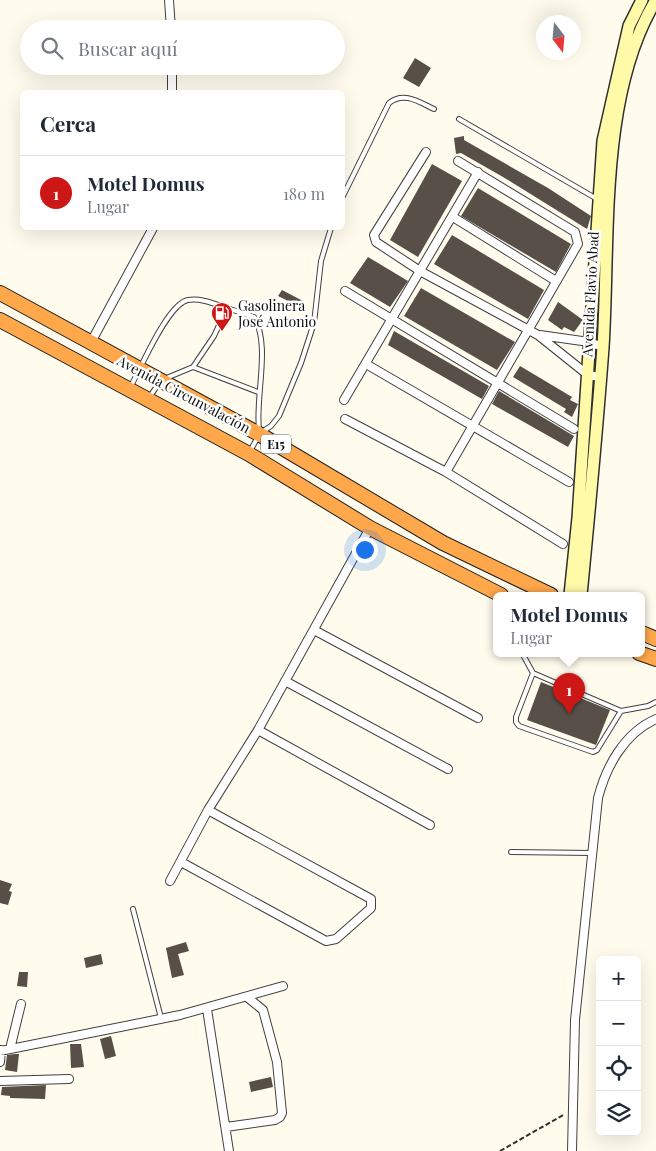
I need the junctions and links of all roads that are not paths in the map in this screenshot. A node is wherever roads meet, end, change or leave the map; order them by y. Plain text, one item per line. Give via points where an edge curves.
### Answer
1 (169, 0) edge
2 (642, 0) edge
3 (656, 0) edge
4 (170, 20) edge
5 (172, 75) edge
6 (172, 90) edge
7 (434, 109) dead end
8 (459, 119) dead end
9 (426, 152) dead end
10 (458, 161) dead end
11 (478, 172) junction
12 (345, 192) edge
13 (598, 201) junction
14 (453, 217) junction
15 (152, 230) edge
16 (330, 230) edge
17 (420, 271) junction
18 (556, 281) junction
19 (345, 291) dead end
20 (0, 293) edge
21 (227, 308) junction
22 (392, 319) junction
23 (0, 320) edge
24 (528, 330) junction
25 (538, 335) junction
26 (589, 342) junction
27 (90, 344) junction
28 (603, 346) junction
29 (125, 363) junction
30 (366, 364) junction
31 (193, 367) junction
32 (139, 370) junction
33 (588, 375) junction
34 (600, 377) junction
35 (114, 381) junction
36 (160, 381) junction
37 (498, 383) junction
38 (129, 390) junction
39 (258, 392) junction
40 (148, 400) junction
41 (344, 400) dead end
42 (223, 415) junction
43 (345, 419) dead end
44 (474, 426) junction
45 (574, 429) dead end
46 (211, 434) junction
47 (259, 434) junction
48 (249, 454) junction
49 (308, 464) junction
50 (446, 472) junction
51 (296, 482) junction
52 (569, 482) dead end
53 (370, 528) junction
54 (563, 544) dead end
55 (545, 592) edge
56 (570, 592) edge
57 (581, 592) edge
58 (493, 593) edge
59 (314, 630) junction
60 (524, 657) edge
61 (533, 674) junction
62 (285, 681) junction
63 (656, 702) edge
64 (621, 711) junction
65 (478, 718) dead end
66 (656, 719) edge
67 (258, 730) junction
68 (448, 769) dead end
69 (208, 810) junction
70 (430, 825) dead end
71 (511, 852) dead end
72 (592, 853) junction
73 (181, 862) junction
74 (170, 881) dead end
75 (133, 909) dead end
76 (283, 986) dead end
77 (247, 996) junction
78 (21, 1004) dead end
79 (207, 1008) junction
80 (161, 1019) junction
81 (10, 1049) junction
82 (0, 1051) edge
83 (0, 1062) edge
84 (69, 1078) dead end
85 (0, 1081) edge
86 (226, 1127) junction
87 (229, 1151) edge
88 (572, 1151) edge

1 - 4 street
2 - 13 street, Avenida Flavio Abad via 629,26 608,111
3 - 28 street, Avenida Flavio Abad via 639,30 618,112 610,194
5 - 6 street
7 - 12 lane via 408,97 396,97 389,103
8 - 13 lane
9 - 17 street via 374,235 376,242
10 - 11 street
11 - 14 street
11 - 18 street via 574,232 578,244
13 - 26 street, Avenida Flavio Abad
14 - 17 street
14 - 18 street
15 - 27 street
16 - 47 lane via 321,261 314,324 303,357 279,416
17 - 22 street
17 - 24 street
18 - 24 street
19 - 22 street
20 - 27 highway, Avenida Circunvalación / E15
21 - 31 lane via 214,336
21 - 32 lane via 198,299 186,300 174,309
21 - 39 lane via 254,317 259,325 262,346
22 - 30 street
22 - 37 street
23 - 35 highway, Avenida Circunvalación / E15
24 - 25 street
24 - 37 street
25 - 26 street
25 - 33 street
26 - 28 street
26 - 33 street, Avenida Flavio Abad
27 - 29 highway, Avenida Circunvalación / E15
28 - 34 street, Avenida Flavio Abad
29 - 32 highway, Avenida Circunvalación / E15
29 - 35 highway
30 - 41 street
30 - 44 street
31 - 36 lane
31 - 39 lane
32 - 36 highway, Avenida Circunvalación / E15
32 - 38 lane
33 - 34 street
33 - 56 street, Avenida Flavio Abad
34 - 57 street, Avenida Flavio Abad
35 - 38 highway, Avenida Circunvalación / E15
36 - 40 lane
36 - 42 highway, Avenida Circunvalación / E15
37 - 44 street
37 - 45 street
38 - 40 highway, Avenida Circunvalación / E15
39 - 47 lane
40 - 46 highway, Avenida Circunvalación / E15
42 - 46 highway
42 - 47 highway, Avenida Circunvalación / E15
43 - 50 street
44 - 50 street
44 - 52 street
46 - 48 highway, Avenida Circunvalación / E15
47 - 48 lane
47 - 49 highway, Avenida Circunvalación / E15
48 - 51 highway, Avenida Circunvalación / E15
49 - 51 highway
49 - 55 highway, Avenida Circunvalación / E15 via 443,543
50 - 54 street
51 - 53 highway, Avenida Circunvalación / E15
53 - 58 highway, Avenida Circunvalación / E15
53 - 59 street
59 - 62 street
59 - 65 street
60 - 61 lane
61 - 64 lane
61 - 64 lane via 516,717 519,726 593,752
62 - 67 street
62 - 68 street
63 - 64 lane
66 - 72 street via 640,729 621,748 604,774
67 - 69 street
67 - 70 street
69 - 73 street
69 - 73 street via 370,899 371,908 336,939 326,941
71 - 72 lane
72 - 88 street via 575,1020
73 - 74 street
75 - 80 lane
76 - 77 street
77 - 79 street
77 - 86 street via 263,1010 277,1062 282,1113 275,1120
78 - 81 street
79 - 80 street
79 - 86 street
80 - 81 street
81 - 82 street
82 - 83 street
84 - 85 street
86 - 87 street

